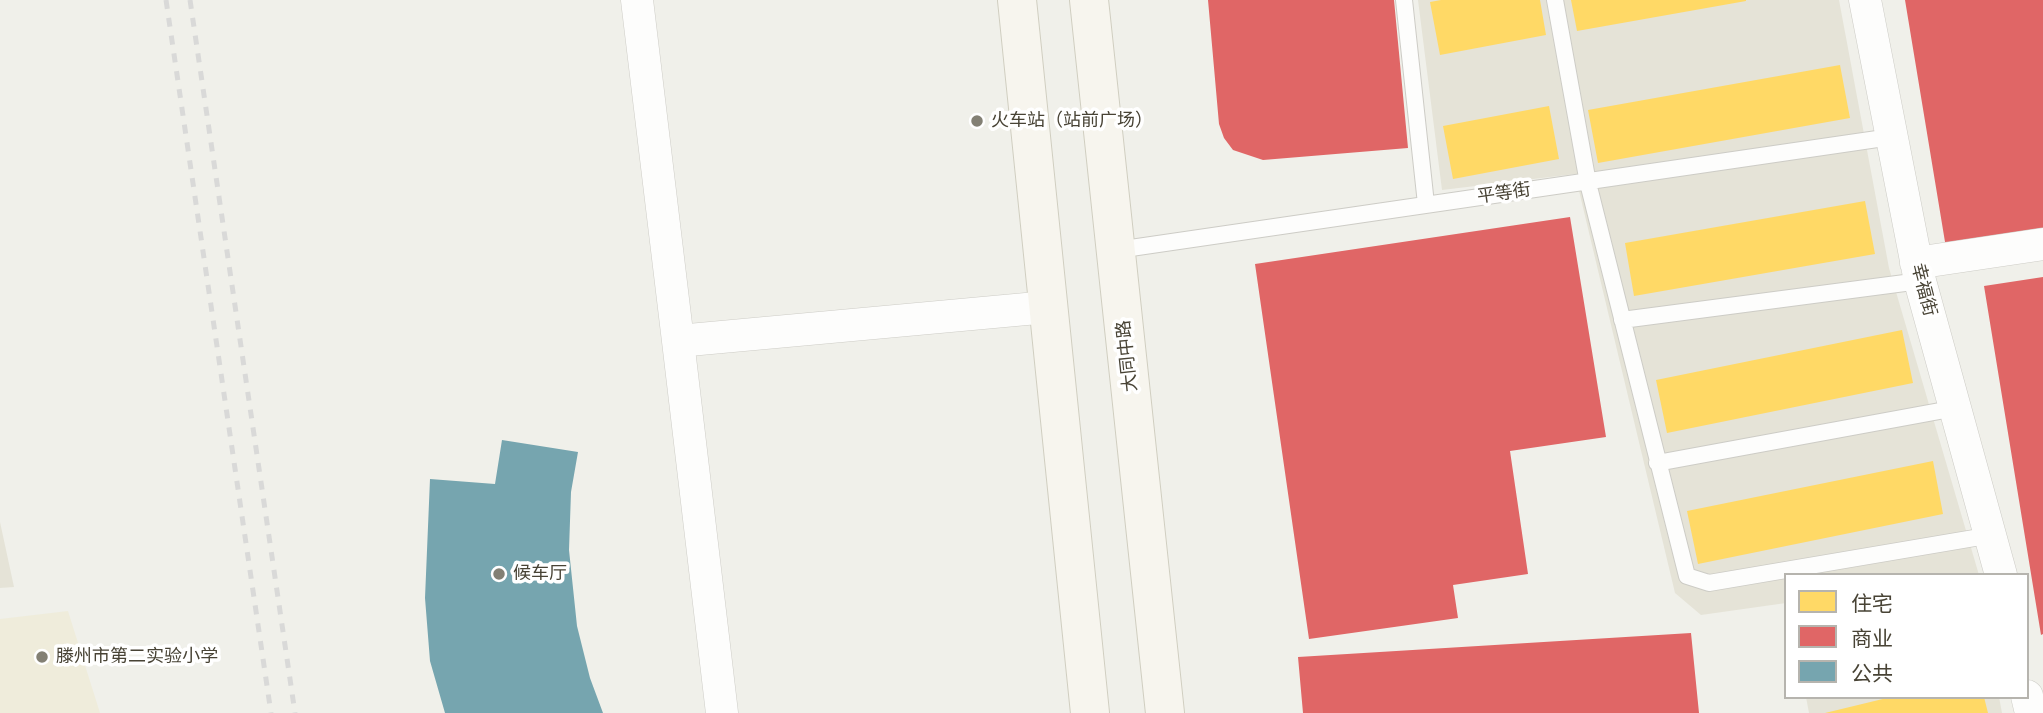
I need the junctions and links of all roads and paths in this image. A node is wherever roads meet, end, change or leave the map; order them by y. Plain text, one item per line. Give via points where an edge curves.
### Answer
1 (638, 0) edge
2 (1017, 0) edge
3 (1089, 0) edge
4 (1404, 0) edge
5 (1555, 0) edge
6 (1865, 0) edge
7 (1891, 137) junction
8 (1588, 183) junction
9 (1426, 204) junction
10 (2043, 244) edge
11 (1117, 250) junction
12 (1918, 272) junction
13 (1048, 307) junction
14 (1622, 320) junction
15 (678, 341) junction
16 (1956, 408) junction
17 (1657, 463) junction
18 (1992, 535) junction
19 (2001, 573) edge
20 (722, 713) edge
21 (1090, 713) edge
22 (1166, 713) edge

1 - 15 street
2 - 13 main road
3 - 11 main road, 大同中路
4 - 9 lane
5 - 8 lane
6 - 7 street, 幸福街
7 - 8 lane, 平等街
7 - 12 street, 幸福街
8 - 9 lane, 平等街
8 - 14 lane
9 - 11 lane, 平等街
10 - 12 street
11 - 22 main road, 大同中路
12 - 14 lane
12 - 16 street, 幸福街
13 - 15 street
13 - 21 main road
14 - 17 lane
15 - 20 street
16 - 17 lane
16 - 18 street, 幸福街
17 - 18 lane via 1686,576 1709,583
18 - 19 street, 幸福街

